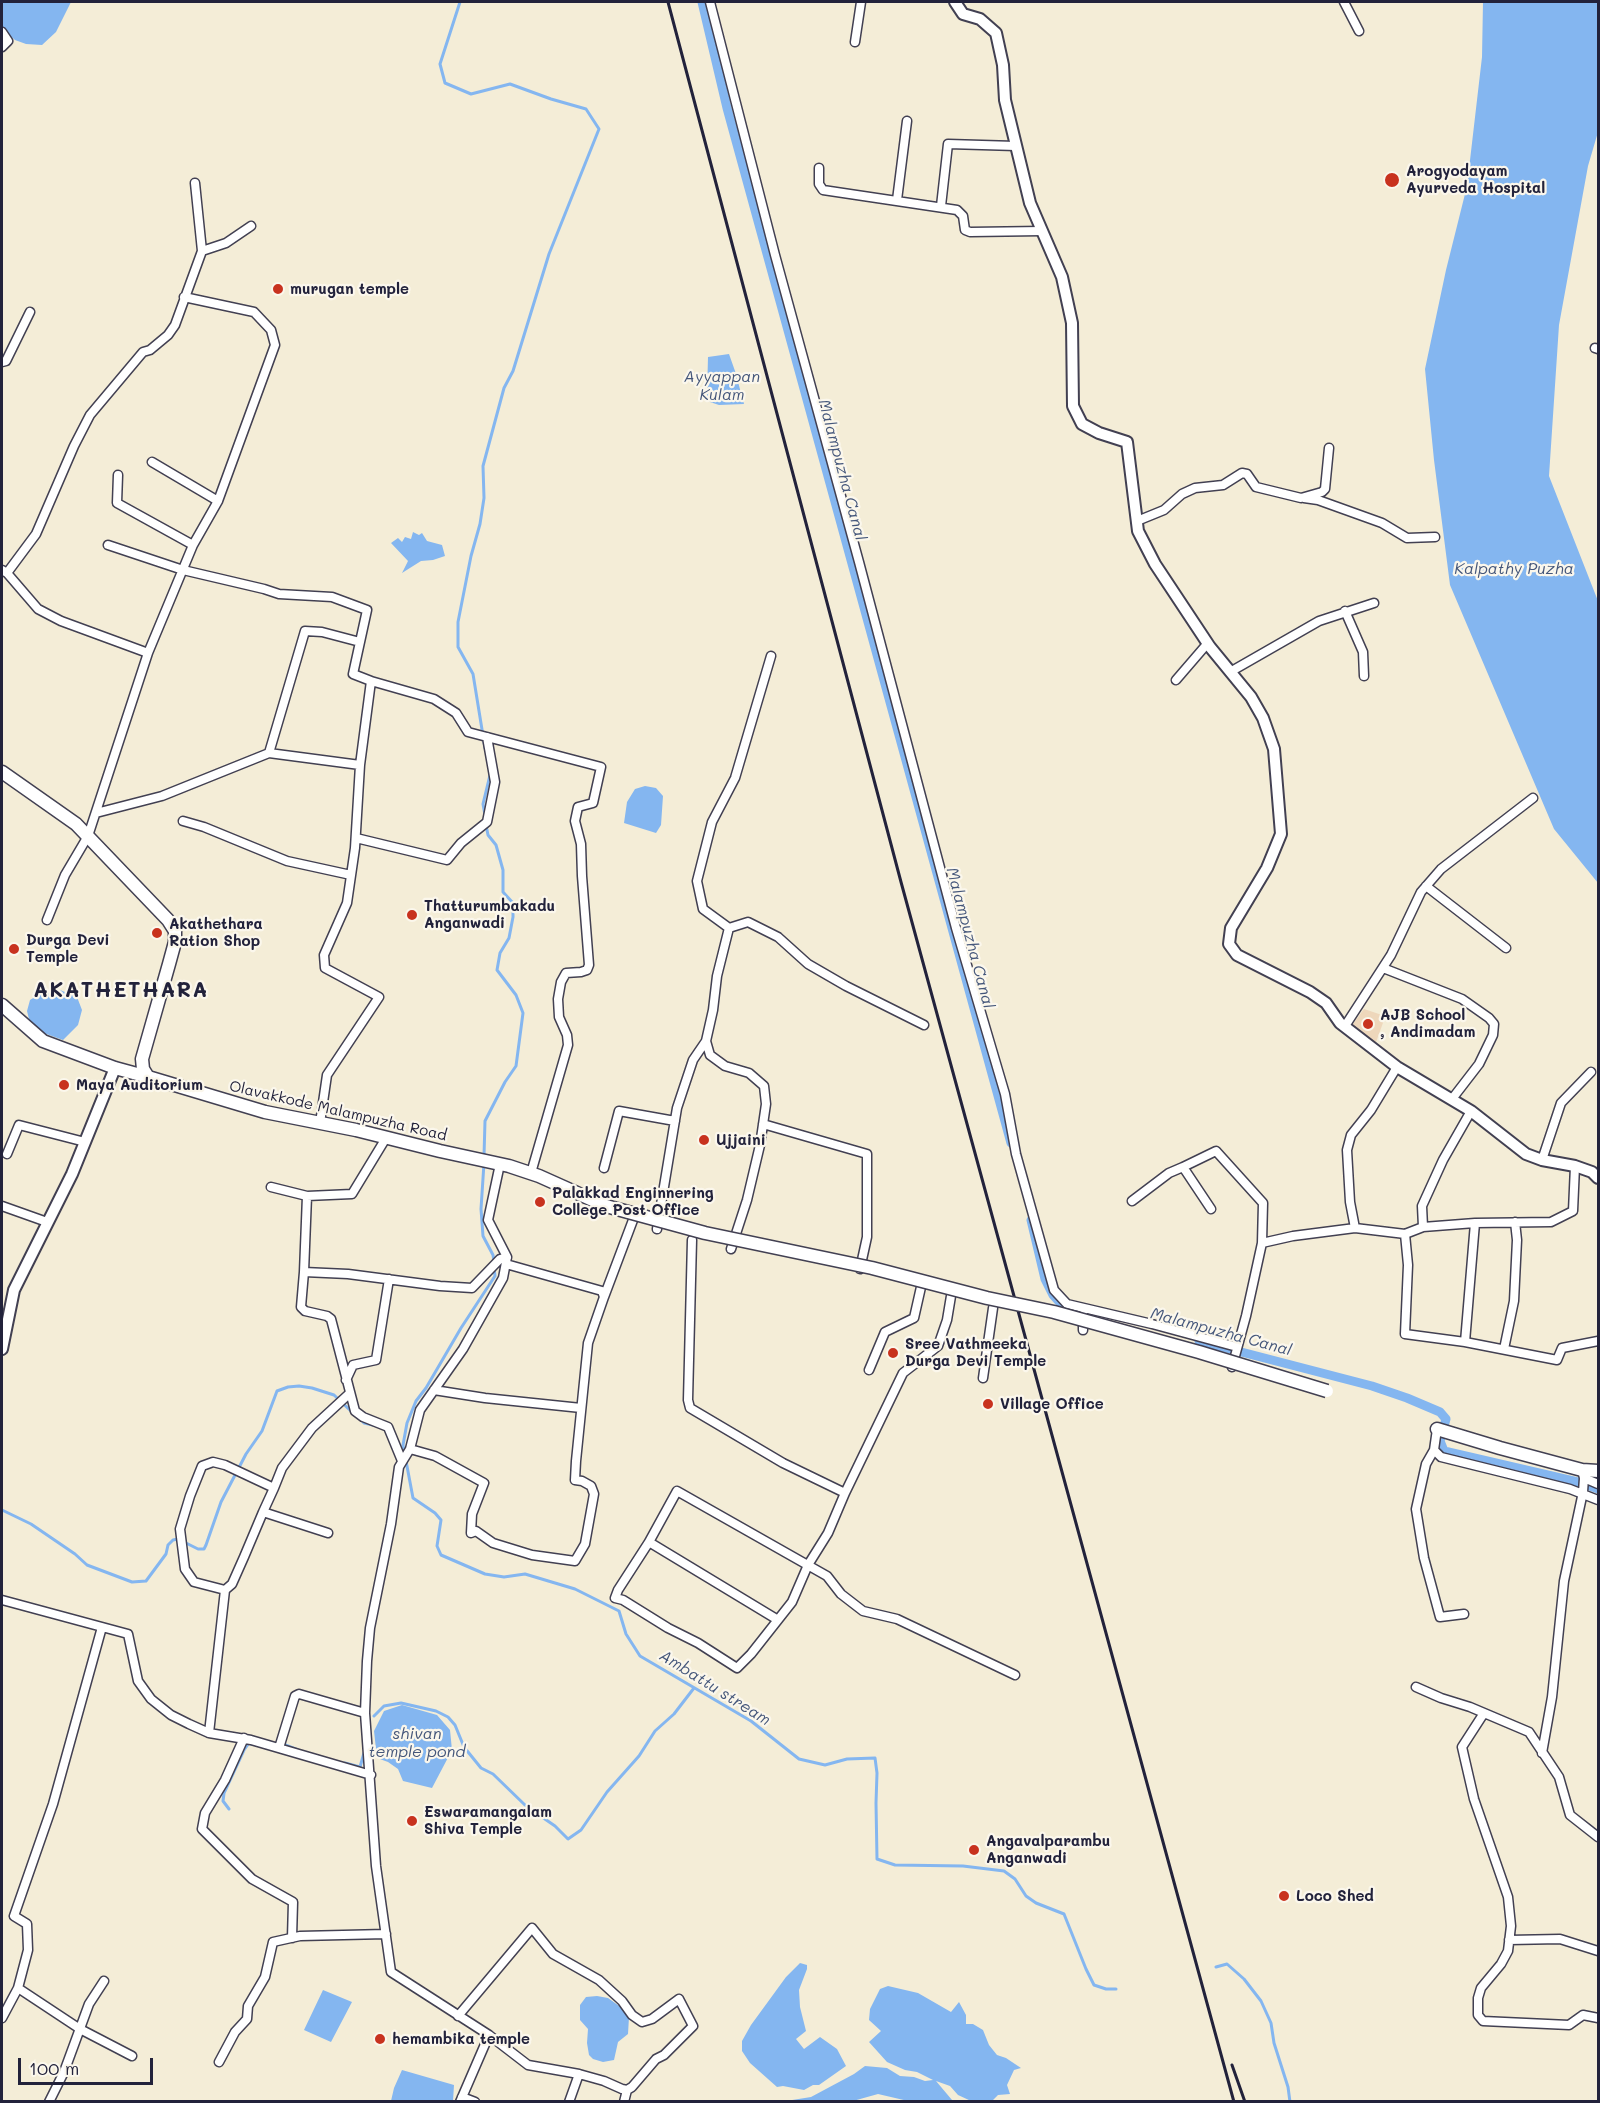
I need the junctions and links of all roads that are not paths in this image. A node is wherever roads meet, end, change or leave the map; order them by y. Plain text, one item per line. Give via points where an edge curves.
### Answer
1 (710, 2) edge
2 (861, 2) edge
3 (955, 2) edge
4 (1344, 2) edge
5 (1359, 31) dead end
6 (2, 32) edge
7 (855, 42) dead end
8 (2, 47) edge
9 (907, 121) dead end
10 (1016, 146) junction
11 (819, 168) dead end
12 (195, 183) dead end
13 (897, 200) junction
14 (942, 206) junction
15 (251, 226) dead end
16 (1042, 231) junction
17 (202, 251) junction
18 (184, 297) junction
19 (30, 312) dead end
20 (2, 362) edge
21 (1329, 448) dead end
22 (152, 462) dead end
23 (118, 476) dead end
24 (1301, 498) junction
25 (218, 501) junction
26 (1137, 521) junction
27 (1435, 537) dead end
28 (108, 545) dead end
29 (194, 545) junction
30 (183, 570) junction
31 (4, 571) edge
32 (1374, 603) dead end
33 (1345, 611) junction
34 (360, 642) junction
35 (1207, 644) junction
36 (147, 653) junction
37 (771, 656) dead end
38 (1230, 672) junction
39 (1364, 676) dead end
40 (1176, 680) dead end
41 (370, 681) junction
42 (487, 737) junction
43 (268, 753) junction
44 (360, 765) junction
45 (2, 772) edge
46 (1533, 798) dead end
47 (96, 813) junction
48 (183, 821) dead end
49 (88, 836) junction
50 (356, 838) junction
51 (351, 875) junction
52 (1426, 886) junction
53 (47, 920) dead end
54 (729, 927) junction
55 (1506, 948) dead end
56 (1383, 968) junction
57 (2, 1005) edge
58 (924, 1025) dead end
59 (1345, 1026) junction
60 (706, 1041) junction
61 (1396, 1067) junction
62 (115, 1068) junction
63 (1591, 1072) dead end
64 (148, 1077) junction
65 (1452, 1099) junction
66 (1471, 1111) junction
67 (675, 1121) junction
68 (320, 1123) junction
69 (763, 1124) junction
70 (386, 1137) junction
71 (85, 1142) junction
72 (7, 1154) dead end
73 (1542, 1160) junction
74 (490, 1162) junction
75 (1575, 1166) junction
76 (1183, 1167) junction
77 (604, 1168) dead end
78 (531, 1173) junction
79 (1599, 1178) edge
80 (271, 1187) dead end
81 (308, 1196) junction
82 (1132, 1201) dead end
83 (2, 1206) edge
84 (1210, 1209) dead end
85 (633, 1220) dead end
86 (47, 1222) junction
87 (1515, 1222) junction
88 (1475, 1223) junction
89 (1423, 1227) junction
90 (1355, 1228) junction
91 (657, 1229) dead end
92 (1405, 1234) junction
93 (692, 1240) dead end
94 (1262, 1243) junction
95 (731, 1249) dead end
96 (504, 1260) junction
97 (860, 1269) dead end
98 (304, 1272) junction
99 (389, 1279) junction
100 (921, 1287) dead end
101 (951, 1296) dead end
102 (604, 1297) junction
103 (993, 1308) dead end
104 (1084, 1308) junction
105 (1083, 1328) dead end
106 (1599, 1341) edge
107 (1465, 1342) junction
108 (2, 1349) edge
109 (1504, 1349) junction
110 (1236, 1350) junction
111 (1232, 1368) dead end
112 (869, 1370) dead end
113 (983, 1378) dead end
114 (346, 1380) junction
115 (434, 1390) junction
116 (1328, 1391) dead end
117 (345, 1398) junction
118 (580, 1408) junction
119 (1442, 1431) joint
120 (410, 1450) junction
121 (1434, 1450) junction
122 (403, 1461) junction
123 (1599, 1471) edge
124 (1583, 1474) junction
125 (1599, 1484) edge
126 (274, 1488) junction
127 (1583, 1492) junction
128 (845, 1493) junction
129 (1599, 1500) edge
130 (263, 1512) junction
131 (328, 1533) dead end
132 (649, 1542) junction
133 (808, 1565) junction
134 (225, 1590) junction
135 (2, 1600) edge
136 (1464, 1614) dead end
137 (778, 1620) junction
138 (102, 1627) junction
139 (1015, 1675) dead end
140 (1416, 1687) dead end
141 (366, 1713) junction
142 (1484, 1713) junction
143 (210, 1733) junction
144 (244, 1738) junction
145 (279, 1748) junction
146 (1542, 1754) junction
147 (371, 1775) junction
148 (1599, 1837) edge
149 (386, 1935) junction
150 (292, 1938) junction
151 (1509, 1940) junction
152 (1599, 1951) edge
153 (104, 1981) dead end
154 (18, 1989) junction
155 (458, 2016) junction
156 (2, 2018) edge
157 (1599, 2018) edge
158 (80, 2029) junction
159 (489, 2035) junction
160 (132, 2056) dead end
161 (219, 2062) dead end
162 (579, 2074) junction
163 (627, 2090) junction
164 (461, 2099) edge
165 (49, 2102) edge
166 (475, 2102) edge
167 (569, 2102) edge
168 (624, 2102) edge

1 - 104 street via 956,928 1005,1094 1016,1154 1050,1279 1062,1300
2 - 7 street
3 - 10 street via 963,14 980,20 996,33
4 - 5 street
6 - 8 street via 8,41
9 - 13 street
10 - 14 street via 948,144
10 - 16 street via 1030,203
11 - 13 street via 819,184 824,190
12 - 17 street
13 - 14 street
14 - 16 street via 960,212 965,230 970,232
15 - 17 street via 226,243
16 - 26 street via 1062,277 1072,323 1073,406 1083,424 1127,442
17 - 18 street
18 - 25 street via 254,312 271,330 275,345
18 - 31 street via 168,335 143,352 90,415 36,534
19 - 20 street via 6,361
21 - 24 street via 1325,489
22 - 25 street
23 - 29 street via 117,503
24 - 26 street via 1256,487 1242,473 1223,485 1195,488 1164,510
24 - 27 street via 1318,500 1382,523 1407,538
25 - 29 street
26 - 35 street via 1155,564
28 - 30 street
29 - 30 street
30 - 34 street via 279,594 332,597 367,610
30 - 36 street
31 - 36 street via 38,609
32 - 33 street
33 - 38 street via 1318,621
33 - 39 street via 1363,652
34 - 41 street via 353,674
34 - 43 street via 305,631
35 - 38 street
35 - 40 street
36 - 47 street
37 - 54 street via 735,778 712,822 697,880 703,909
38 - 59 street via 1251,697 1274,749 1281,834 1267,868 1231,928 1228,944 1237,955 1326,1003
41 - 42 street via 434,699 456,713 468,732
41 - 44 street
42 - 50 street via 495,782 488,822 447,860
42 - 78 street via 601,767 593,803 578,807 575,821 581,844 589,966 563,977 559,1017 568,1045
43 - 44 street
43 - 47 street via 162,796
44 - 50 street
45 - 49 main road
46 - 52 street via 1441,869
47 - 49 street
48 - 51 street via 287,861
49 - 53 street via 64,875
49 - 64 main road via 174,931 175,942 142,1059
50 - 51 street
51 - 68 street via 347,903 324,955 325,968 379,997 327,1075
52 - 55 street
52 - 56 street
54 - 58 street via 748,922 778,937 808,964
54 - 60 street
56 - 59 street
56 - 65 street via 1462,999 1494,1024 1479,1064
57 - 62 main road, Olavakkode Malampuzha Road via 43,1041
59 - 61 street
60 - 67 street via 693,1060
60 - 69 street via 710,1055 725,1066 749,1073 764,1086
61 - 65 street
61 - 90 street via 1351,1135 1347,1150
62 - 64 main road, Olavakkode Malampuzha Road
62 - 71 street
63 - 73 street via 1561,1103
64 - 68 main road, Olavakkode Malampuzha Road via 265,1112
65 - 66 street
66 - 73 street via 1526,1154
66 - 89 street via 1422,1206
67 - 77 street via 619,1111
67 - 91 street
68 - 70 main road, Olavakkode Malampuzha Road
69 - 95 street via 747,1200
69 - 97 street via 867,1154 867,1237
70 - 74 main road, Olavakkode Malampuzha Road
70 - 81 street via 352,1194
71 - 72 street via 19,1125
71 - 86 street
73 - 75 street
74 - 78 main road, Olavakkode Malampuzha Road
74 - 96 street via 488,1220
75 - 79 street
75 - 87 street via 1573,1211 1551,1222
76 - 82 street
76 - 84 street
76 - 94 street via 1216,1151 1263,1203
78 - 116 main road, Olavakkode Malampuzha Road, bridge via 606,1206 705,1233 1054,1312
80 - 81 street
81 - 98 street
83 - 86 street
85 - 102 street
86 - 108 street via 14,1290
87 - 88 street
87 - 109 street via 1514,1301
88 - 89 street
88 - 107 street
89 - 92 street
90 - 92 street
90 - 94 street
92 - 107 street via 1405,1334
93 - 128 street via 690,1407 783,1463
94 - 110 street
96 - 99 street via 489,1269 472,1288
96 - 102 street via 602,1291
96 - 115 street via 503,1278 463,1349
98 - 99 street
98 - 114 street via 301,1307 330,1319
99 - 114 street via 376,1360 352,1365
100 - 112 street via 914,1318 885,1332
101 - 128 street via 938,1346 903,1373
102 - 118 street via 588,1343
103 - 113 street
104 - 105 street
104 - 110 street
106 - 109 street via 1562,1348 1557,1360
107 - 109 street
110 - 111 street
114 - 117 street
115 - 118 street
115 - 120 street via 420,1410
117 - 122 street via 363,1417 388,1427
117 - 126 street via 312,1428 282,1468
118 - 120 street via 575,1480 591,1486 594,1494 585,1544 575,1561 532,1554 492,1543 476,1531 471,1533 472,1514 484,1483 435,1456
119 - 121 street
119 - 124 main road
120 - 122 street
121 - 127 street via 1449,1459
121 - 136 street via 1426,1464 1416,1509 1424,1558 1440,1617
122 - 141 street via 370,1628
123 - 124 main road
124 - 125 street
124 - 127 street
126 - 130 street
126 - 134 street via 213,1462 202,1466 180,1529 185,1569 194,1582
127 - 129 street
127 - 146 street via 1564,1581
128 - 133 street via 828,1533
130 - 131 street
130 - 134 street via 232,1584
132 - 133 street via 677,1491
132 - 137 street
132 - 137 street via 615,1598 737,1668
133 - 137 street via 792,1602
133 - 139 street via 827,1576 841,1594 863,1611 897,1619
134 - 143 street
135 - 138 street
138 - 143 street via 128,1635 138,1681 151,1699 171,1715
138 - 154 street via 53,1804 14,1916 27,1924 28,1950
140 - 142 street
141 - 145 street via 299,1694 295,1696
141 - 147 street
142 - 146 street via 1529,1732
142 - 151 street via 1462,1747 1474,1799 1508,1897
143 - 144 street
144 - 145 street
144 - 150 street via 205,1812 202,1829 252,1879 292,1902
145 - 147 street
146 - 148 street via 1559,1777 1570,1815
147 - 149 street via 376,1866
149 - 150 street
149 - 155 street via 391,1972
150 - 161 street via 273,1941 265,1977 248,2006 247,2019
151 - 152 street via 1560,1939
151 - 157 street via 1501,1964 1481,1988 1478,2015 1483,2021 1569,2025 1583,2015
153 - 158 street via 89,2004
154 - 156 street
154 - 158 street
155 - 159 street
155 - 163 street via 532,1928 553,1954 599,1980 642,2022 679,1999 693,2026
158 - 160 street
158 - 165 street
159 - 162 street via 528,2065
159 - 164 street
162 - 163 street
162 - 167 street
163 - 168 street
164 - 166 street

